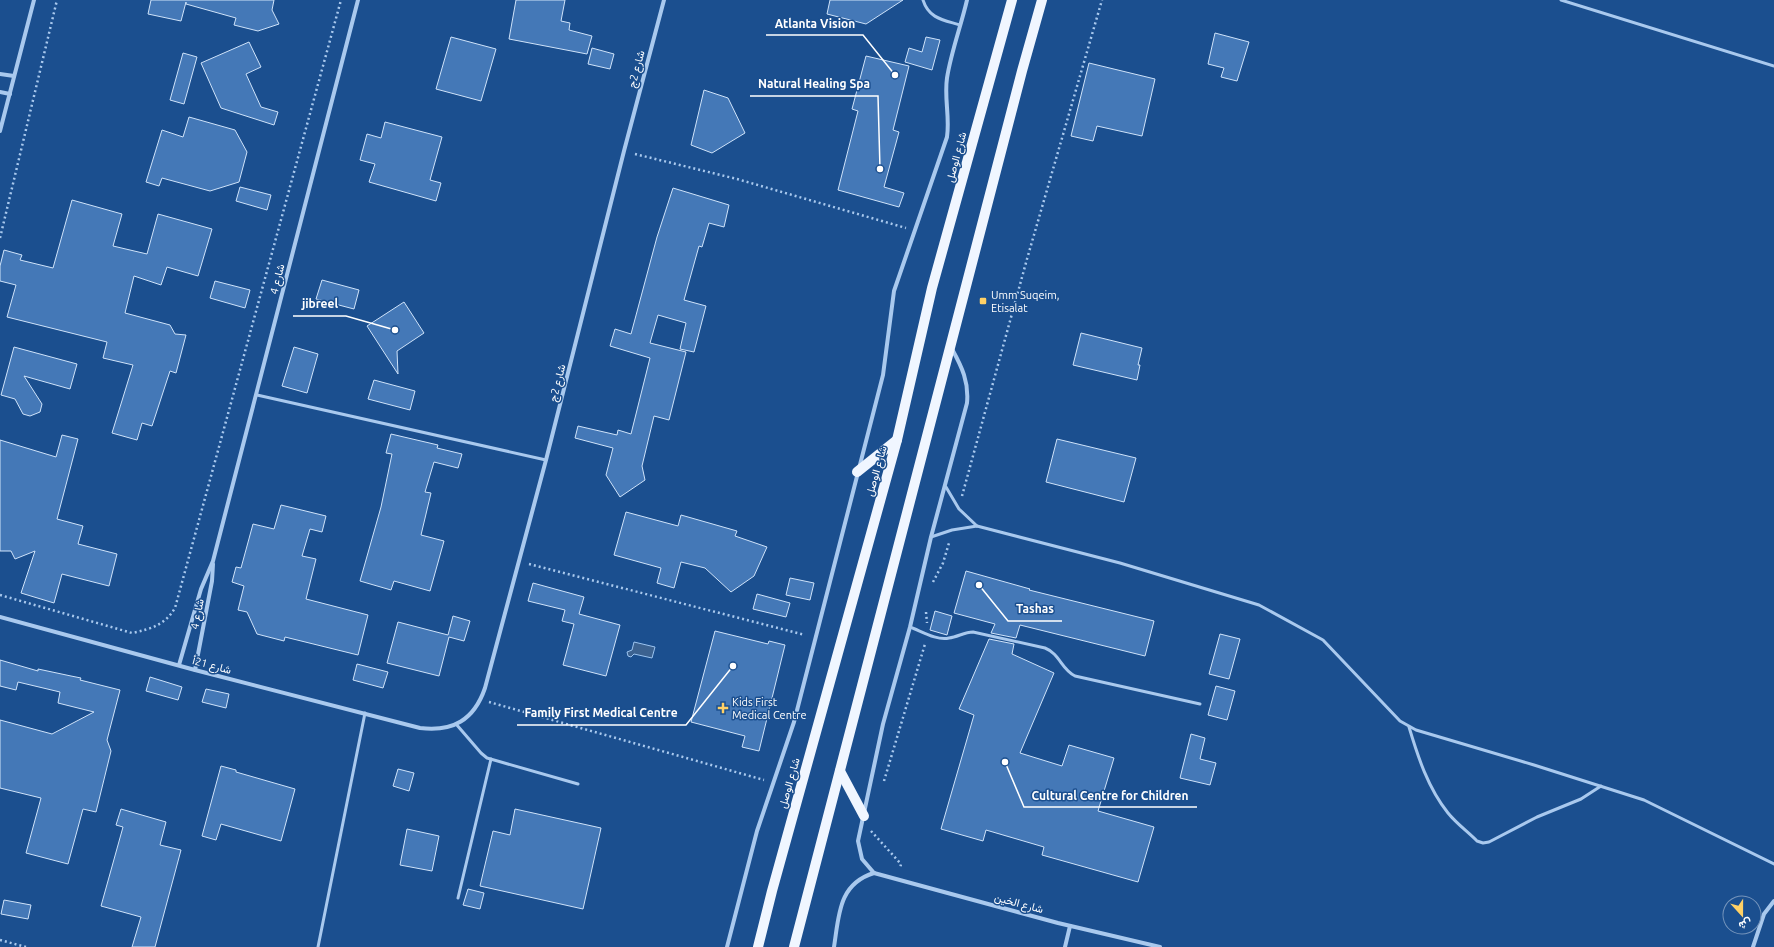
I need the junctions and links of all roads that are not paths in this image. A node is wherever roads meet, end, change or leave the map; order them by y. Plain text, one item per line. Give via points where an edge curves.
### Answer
1 (34, 0) edge
2 (358, 0) edge
3 (664, 0) edge
4 (924, 0) edge
5 (967, 0) edge
6 (1042, 0) edge
7 (1561, 0) edge
8 (1010, 2) edge
9 (961, 25) junction
10 (1774, 66) edge
11 (0, 74) edge
12 (14, 76) junction
13 (0, 92) edge
14 (10, 94) junction
15 (0, 132) edge
16 (951, 347) junction
17 (257, 395) junction
18 (897, 440) junction
19 (546, 460) junction
20 (857, 472) junction
21 (946, 487) junction
22 (977, 526) junction
23 (931, 537) junction
24 (213, 561) junction
25 (0, 616) edge
26 (910, 627) junction
27 (179, 665) junction
28 (195, 670) junction
29 (1200, 704) dead end
30 (365, 714) junction
31 (456, 724) junction
32 (1409, 726) junction
33 (420, 728) joint
34 (491, 759) junction
35 (840, 771) junction
36 (578, 784) dead end
37 (1601, 786) junction
38 (864, 816) junction
39 (1774, 864) edge
40 (874, 873) junction
41 (458, 898) dead end
42 (1774, 900) edge
43 (1070, 926) junction
44 (318, 947) edge
45 (728, 947) edge
46 (758, 947) edge
47 (794, 947) edge
48 (834, 947) edge
49 (1065, 947) edge
50 (1160, 947) edge
51 (1753, 947) edge

1 - 12 street
2 - 17 street, شارع 4
3 - 19 street, شارع 2ج
4 - 9 lane via 935,18
5 - 9 street
6 - 16 main road
7 - 10 lane
8 - 18 main road, شارع الوصل via 932,288
9 - 20 street via 947,77 947,137 894,290 885,367
11 - 12 street
12 - 14 street
13 - 14 street
14 - 15 street
16 - 21 street via 966,378 968,403
16 - 35 main road
17 - 19 lane
17 - 24 street, شارع 4
18 - 20 main road
18 - 46 main road, شارع الوصل
19 - 31 street, شارع 2ج via 481,700 475,710
20 - 45 street via 794,722 757,831
21 - 22 lane via 959,509
21 - 23 street
22 - 23 lane
22 - 32 lane via 1120,563 1259,605 1323,640 1400,721
23 - 26 street
24 - 27 street, شارع 4 via 201,589
24 - 28 street, شارع 4 via 212,581
25 - 27 street, شارع 21أ
26 - 29 lane via 945,639 964,632 973,632 1045,648 1055,653 1063,667 1075,676
26 - 38 street via 883,724
27 - 28 street, شارع 21أ
28 - 30 street, شارع 21أ
30 - 33 street, شارع 21أ
30 - 44 lane
31 - 33 street, شارع 2ج via 444,728
31 - 34 lane via 481,753
32 - 37 lane
32 - 37 lane via 1422,767 1442,804 1477,841 1483,843 1581,799
34 - 36 lane
34 - 41 lane
35 - 38 main road
35 - 47 main road
37 - 39 lane via 1644,800
38 - 40 street via 858,841 859,850 867,867
40 - 43 street, شارع الخين
40 - 48 street via 856,881 845,895 839,912
42 - 51 street via 1764,914
43 - 49 street
43 - 50 street, شارع الخين

